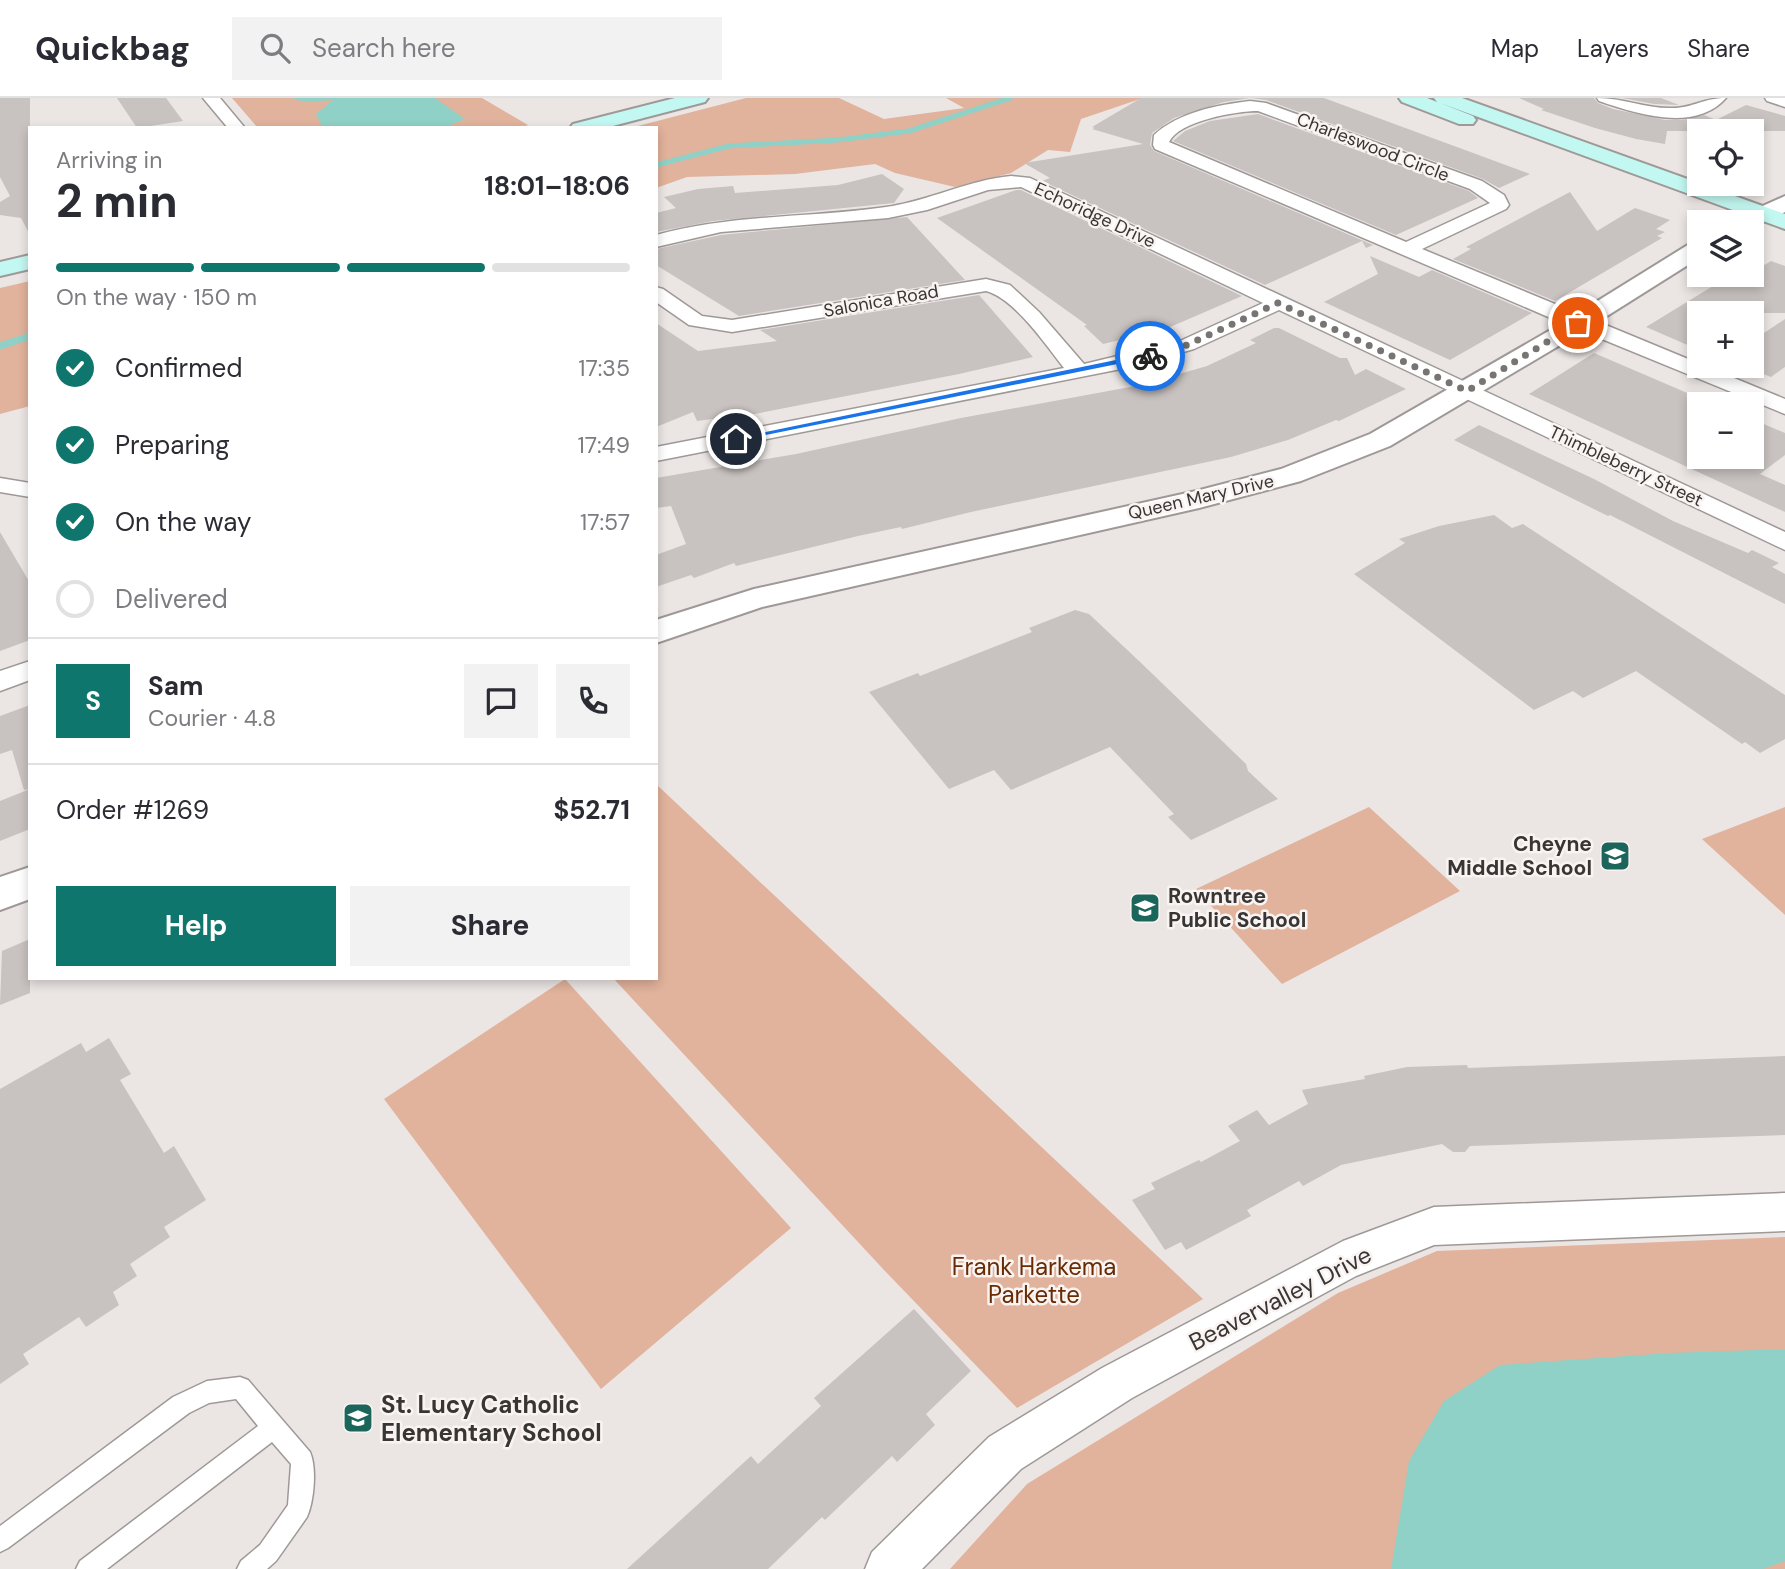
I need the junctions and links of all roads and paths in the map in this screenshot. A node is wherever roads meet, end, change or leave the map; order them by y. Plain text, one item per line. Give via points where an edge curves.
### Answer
1 (211, 98) edge
2 (698, 98) edge
3 (1409, 98) edge
4 (1444, 98) edge
5 (1605, 98) edge
6 (1718, 98) edge
7 (1773, 98) edge
8 (1785, 102) edge
9 (234, 126) edge
10 (588, 126) edge
11 (1785, 203) edge
12 (1720, 210) edge
13 (1724, 210) edge
14 (1764, 214) edge
15 (1764, 221) edge
16 (1785, 222) edge
17 (1764, 227) edge
18 (1785, 237) edge
19 (658, 241) edge
20 (1405, 250) junction
21 (1687, 255) edge
22 (28, 262) edge
23 (0, 269) edge
24 (658, 294) edge
25 (1278, 303) junction
26 (1578, 323) junction
27 (1079, 372) junction
28 (1467, 391) junction
29 (1785, 407) edge
30 (658, 454) edge
31 (0, 485) edge
32 (28, 490) edge
33 (1785, 542) edge
34 (658, 631) edge
35 (28, 671) edge
36 (0, 681) edge
37 (28, 883) edge
38 (0, 894) edge
39 (1785, 1212) edge
40 (274, 1427) junction
41 (0, 1540) edge
42 (88, 1569) edge
43 (249, 1569) edge
44 (889, 1569) edge

1 - 9 street
2 - 10 main road
3 - 12 main road
4 - 13 main road
5 - 6 street via 1661,112 1692,111
7 - 8 street
11 - 14 street
15 - 16 main road
17 - 18 main road
19 - 25 street, Echoridge Drive via 729,225 908,208 1013,180
20 - 20 street, Charleswood Circle via 1491,210 1500,205 1498,199 1476,185 1260,106 1237,107 1200,118 1160,139 1161,145 1172,151
20 - 26 street, Charleswood Circle
21 - 26 street, Queen Mary Drive
22 - 23 main road
24 - 27 street, Salonica Road via 696,321 732,326 986,285 1003,289 1032,316
25 - 27 street via 1187,345
25 - 28 street, Echoridge Drive
26 - 28 street, Queen Mary Drive
26 - 29 street, Charleswood Circle
27 - 30 street
28 - 33 street, Thimbleberry Street
28 - 34 street, Queen Mary Drive via 1380,440 1291,475 776,594
31 - 32 street
35 - 36 street
37 - 38 street
39 - 44 street, Beavervalley Drive via 1434,1226 1343,1261 1117,1382 1005,1453
40 - 41 lane via 240,1388 207,1392 181,1405
40 - 42 lane
40 - 43 lane via 302,1460 299,1509 268,1553

